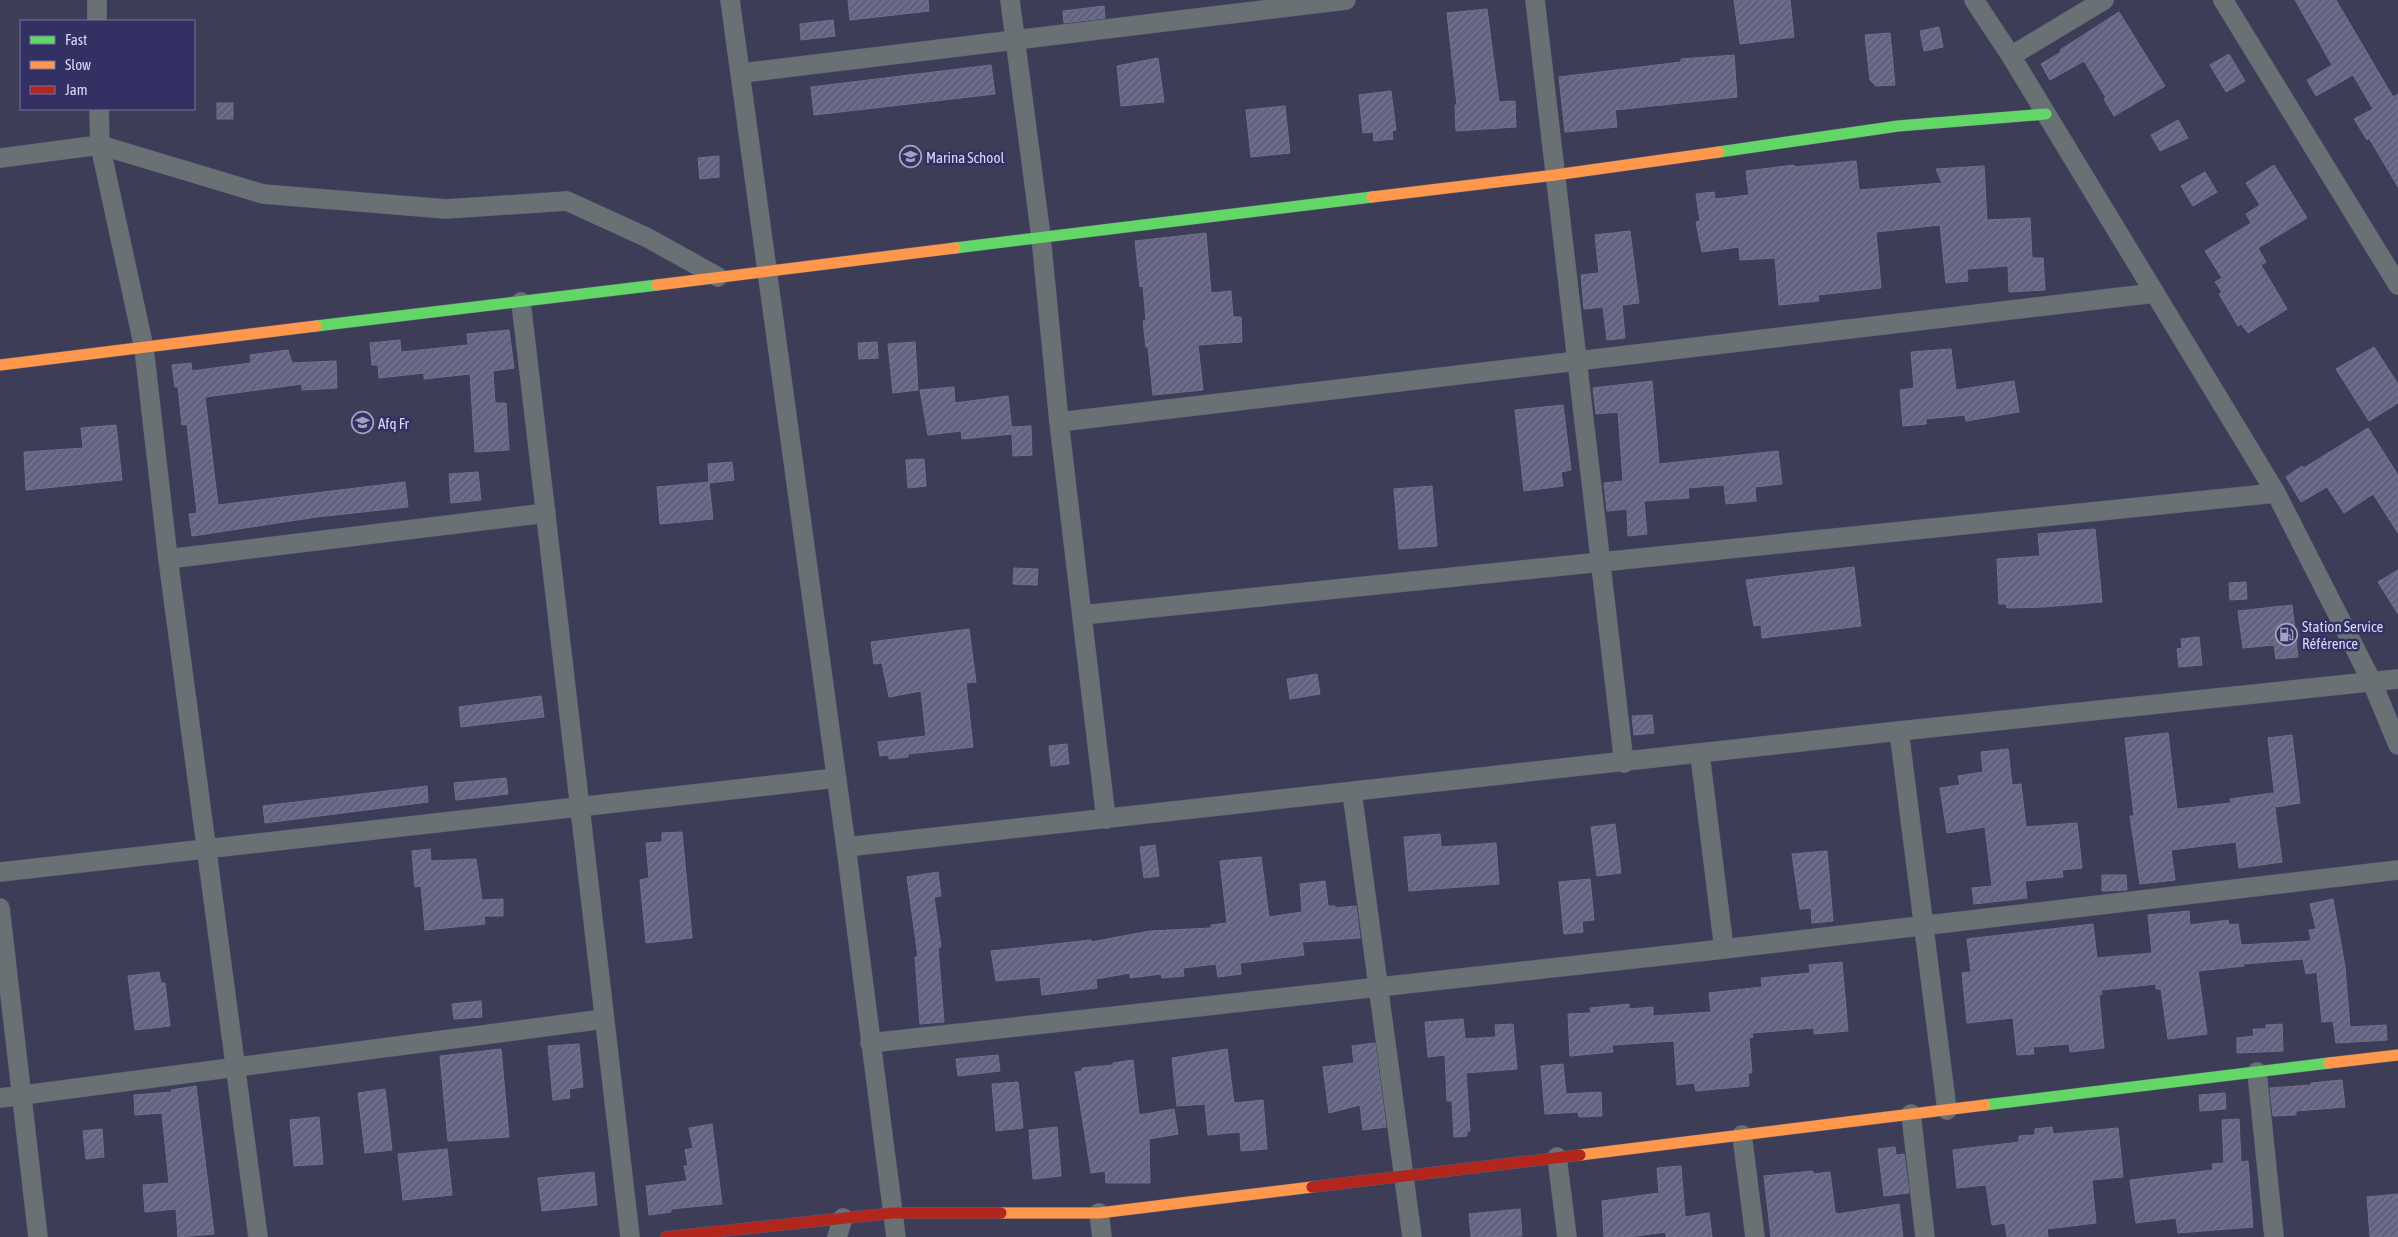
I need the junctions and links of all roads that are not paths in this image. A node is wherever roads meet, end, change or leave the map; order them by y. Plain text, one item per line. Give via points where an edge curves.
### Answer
1 (97, 0) edge
2 (730, 0) edge
3 (1010, 0) edge
4 (1346, 0) edge
5 (1535, 0) edge
6 (1974, 0) edge
7 (2104, 0) edge
8 (2223, 0) edge
9 (97, 20) edge
10 (1015, 40) junction
11 (2012, 56) junction
12 (742, 73) junction
13 (99, 110) edge
14 (2046, 114) junction
15 (100, 145) junction
16 (0, 158) edge
17 (1555, 176) junction
18 (1041, 238) junction
19 (768, 271) junction
20 (718, 277) junction
21 (2398, 285) edge
22 (2155, 293) junction
23 (521, 302) junction
24 (144, 348) junction
25 (1576, 361) junction
26 (0, 366) edge
27 (1059, 422) junction
28 (2276, 493) junction
29 (546, 513) junction
30 (168, 559) junction
31 (1600, 562) junction
32 (1082, 615) junction
33 (2398, 679) edge
34 (2372, 682) junction
35 (1899, 731) junction
36 (2398, 745) edge
37 (1700, 755) junction
38 (1624, 763) junction
39 (836, 778) junction
40 (1352, 792) junction
41 (580, 807) junction
42 (1106, 819) junction
43 (846, 847) junction
44 (206, 849) junction
45 (2398, 870) edge
46 (0, 872) edge
47 (0, 908) edge
48 (1924, 926) junction
49 (1724, 948) junction
50 (1379, 987) junction
51 (604, 1019) junction
52 (870, 1043) junction
53 (2398, 1054) edge
54 (235, 1067) junction
55 (2257, 1072) junction
56 (22, 1095) junction
57 (0, 1098) edge
58 (1946, 1110) junction
59 (1911, 1114) junction
60 (1742, 1135) junction
61 (1557, 1157) junction
62 (1404, 1176) junction
63 (892, 1213) junction
64 (1099, 1213) junction
65 (843, 1218) junction
66 (38, 1237) edge
67 (258, 1237) edge
68 (630, 1237) edge
69 (666, 1237) edge
70 (837, 1237) edge
71 (896, 1237) edge
72 (1102, 1237) edge
73 (1412, 1237) edge
74 (1567, 1237) edge
75 (1755, 1237) edge
76 (1925, 1237) edge
77 (2274, 1237) edge

1 - 9 street
2 - 12 street
3 - 10 street
4 - 10 street
5 - 17 street
6 - 11 street
7 - 11 street
8 - 21 street
10 - 12 street
10 - 18 street
11 - 14 street
12 - 19 street
13 - 15 street
14 - 17 street via 1898,126
14 - 22 street
15 - 16 street
15 - 20 street via 262,194 446,209 566,201 648,238
15 - 24 street
17 - 18 street
17 - 25 street
18 - 19 street
18 - 27 street
19 - 20 street
19 - 39 street
20 - 23 street
22 - 25 street
22 - 28 street
23 - 24 street
23 - 29 street
24 - 26 street
24 - 30 street
25 - 27 street
25 - 31 street
27 - 32 street
28 - 31 street
28 - 34 street
29 - 30 street
29 - 41 street
30 - 44 street
31 - 32 street
31 - 38 street
32 - 42 street
33 - 34 street
34 - 35 street
34 - 36 street
35 - 37 street
35 - 48 street
37 - 38 street
37 - 49 street
38 - 40 street
39 - 41 street
39 - 43 street
40 - 42 street
40 - 50 street
41 - 44 street
41 - 51 street
42 - 43 street
43 - 52 street
44 - 46 street
44 - 54 street
45 - 48 street
47 - 56 street
48 - 49 street
48 - 58 street
49 - 50 street
50 - 52 street
50 - 62 street
51 - 54 street
51 - 68 street
52 - 63 street
53 - 55 street
54 - 56 street
54 - 67 street
55 - 58 street
55 - 77 street
56 - 57 street
56 - 66 street
58 - 59 street
59 - 60 street
59 - 76 street
60 - 61 street
60 - 75 street
61 - 62 street
61 - 74 street
62 - 64 street
62 - 73 street
63 - 64 street
63 - 65 street
63 - 71 street
64 - 72 street
65 - 69 street
65 - 70 street

